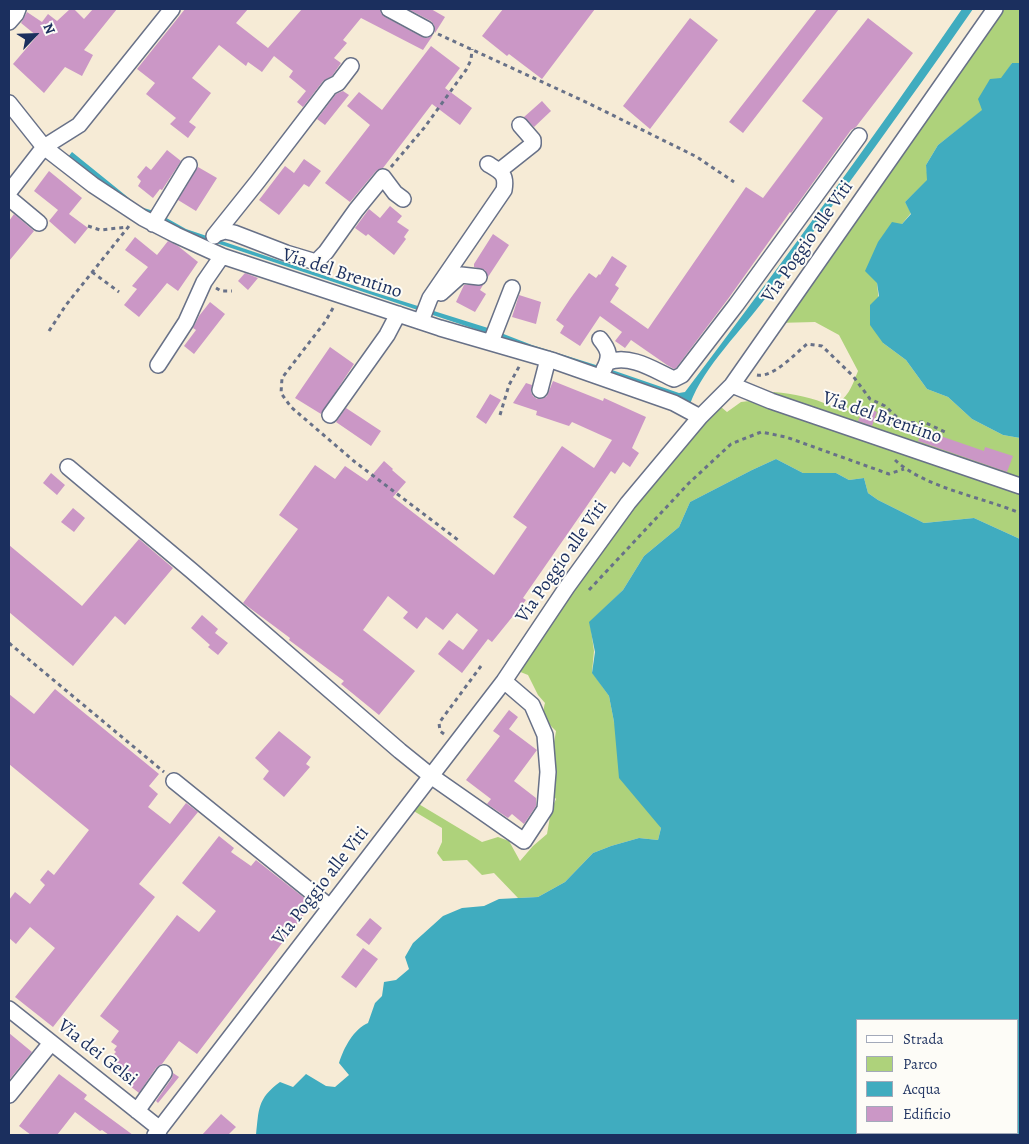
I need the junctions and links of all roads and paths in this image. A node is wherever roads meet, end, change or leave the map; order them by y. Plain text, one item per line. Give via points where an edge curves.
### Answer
1 (18, 9) edge
2 (172, 9) edge
3 (388, 9) edge
4 (995, 9) edge
5 (9, 22) edge
6 (426, 29) joint
7 (472, 49) junction
8 (351, 66) dead end
9 (9, 103) edge
10 (520, 125) dead end
11 (859, 136) dead end
12 (44, 147) junction
13 (189, 165) dead end
14 (383, 177) junction
15 (734, 182) dead end
16 (9, 192) edge
17 (9, 198) edge
18 (404, 199) dead end
19 (138, 215) junction
20 (40, 223) dead end
21 (153, 224) junction
22 (88, 226) dead end
23 (128, 227) junction
24 (216, 234) junction
25 (206, 248) junction
26 (222, 256) junction
27 (92, 272) junction
28 (479, 277) dead end
29 (512, 288) dead end
30 (119, 292) dead end
31 (339, 294) junction
32 (430, 298) junction
33 (398, 314) junction
34 (420, 321) junction
35 (49, 331) dead end
36 (600, 339) dead end
37 (491, 342) junction
38 (525, 352) junction
39 (548, 359) junction
40 (608, 362) junction
41 (158, 365) dead end
42 (742, 371) junction
43 (601, 377) junction
44 (732, 385) junction
45 (540, 390) dead end
46 (330, 415) dead end
47 (500, 415) dead end
48 (700, 417) junction
49 (903, 423) junction
50 (947, 434) dead end
51 (878, 437) junction
52 (898, 444) junction
53 (68, 467) dead end
54 (904, 469) junction
55 (1020, 486) edge
56 (1020, 513) edge
57 (458, 540) dead end
58 (589, 590) dead end
59 (9, 643) edge
60 (481, 666) dead end
61 (504, 681) junction
62 (455, 745) junction
63 (431, 776) junction
64 (174, 781) joint
65 (330, 907) junction
66 (9, 1009) edge
67 (51, 1043) junction
68 (164, 1074) dead end
69 (9, 1094) edge
70 (137, 1111) junction
71 (157, 1132) edge

1 - 5 street
2 - 12 street via 79,125
3 - 6 street
4 - 42 street, Via Poggio alle Viti
6 - 7 path
7 - 14 path via 466,70
7 - 15 path via 697,157
8 - 24 street via 330,87
9 - 12 street, Via del Brentino
10 - 32 street via 533,144 505,165 494,168 506,180 504,190
11 - 40 street via 682,375 674,379 640,363 616,359
12 - 16 street
12 - 19 street, Via del Brentino
13 - 21 street
14 - 18 street
14 - 24 street via 316,262 234,233
17 - 20 street
19 - 21 street, Via del Brentino
19 - 23 path
21 - 25 street, Via del Brentino
22 - 23 path via 100,230
23 - 27 path
24 - 25 street
25 - 26 street, Via del Brentino
26 - 31 street, Via del Brentino
26 - 41 street
27 - 30 path
27 - 35 path
28 - 32 street via 461,275 442,293
29 - 37 street
31 - 33 street, Via del Brentino
31 - 57 path via 325,322 282,378 281,393 291,406 355,462
32 - 34 street
33 - 34 street, Via del Brentino
33 - 46 street via 387,335
34 - 37 street, Via del Brentino
36 - 40 street via 607,348
37 - 38 street, Via del Brentino
38 - 39 street, Via del Brentino
38 - 47 path via 509,385
39 - 43 street, Via del Brentino
39 - 45 street
40 - 43 street
42 - 44 street, Via Poggio alle Viti
42 - 49 path via 762,376 782,366 807,344 822,346 853,376 870,399 885,406
43 - 48 street, Via del Brentino via 674,402
44 - 48 street, Via Poggio alle Viti
44 - 51 street, Via del Brentino
48 - 61 street, Via Poggio alle Viti via 628,503
49 - 50 path via 924,422
49 - 52 path
51 - 52 street, Via del Brentino
51 - 54 path via 883,450
52 - 55 street, Via del Brentino
53 - 63 street
54 - 56 path
54 - 58 path via 889,474 786,436 761,432 731,444
59 - 64 path
60 - 62 path via 440,723 440,731
61 - 62 street, Via Poggio alle Viti
61 - 63 street via 532,705 545,735 546,809 524,841
62 - 63 street, Via Poggio alle Viti
63 - 65 street, Via Poggio alle Viti
64 - 65 street
65 - 71 street, Via Poggio alle Viti
66 - 67 street, Via dei Gelsi
67 - 69 street
67 - 70 street, Via dei Gelsi
68 - 70 street
70 - 71 street, Via dei Gelsi

